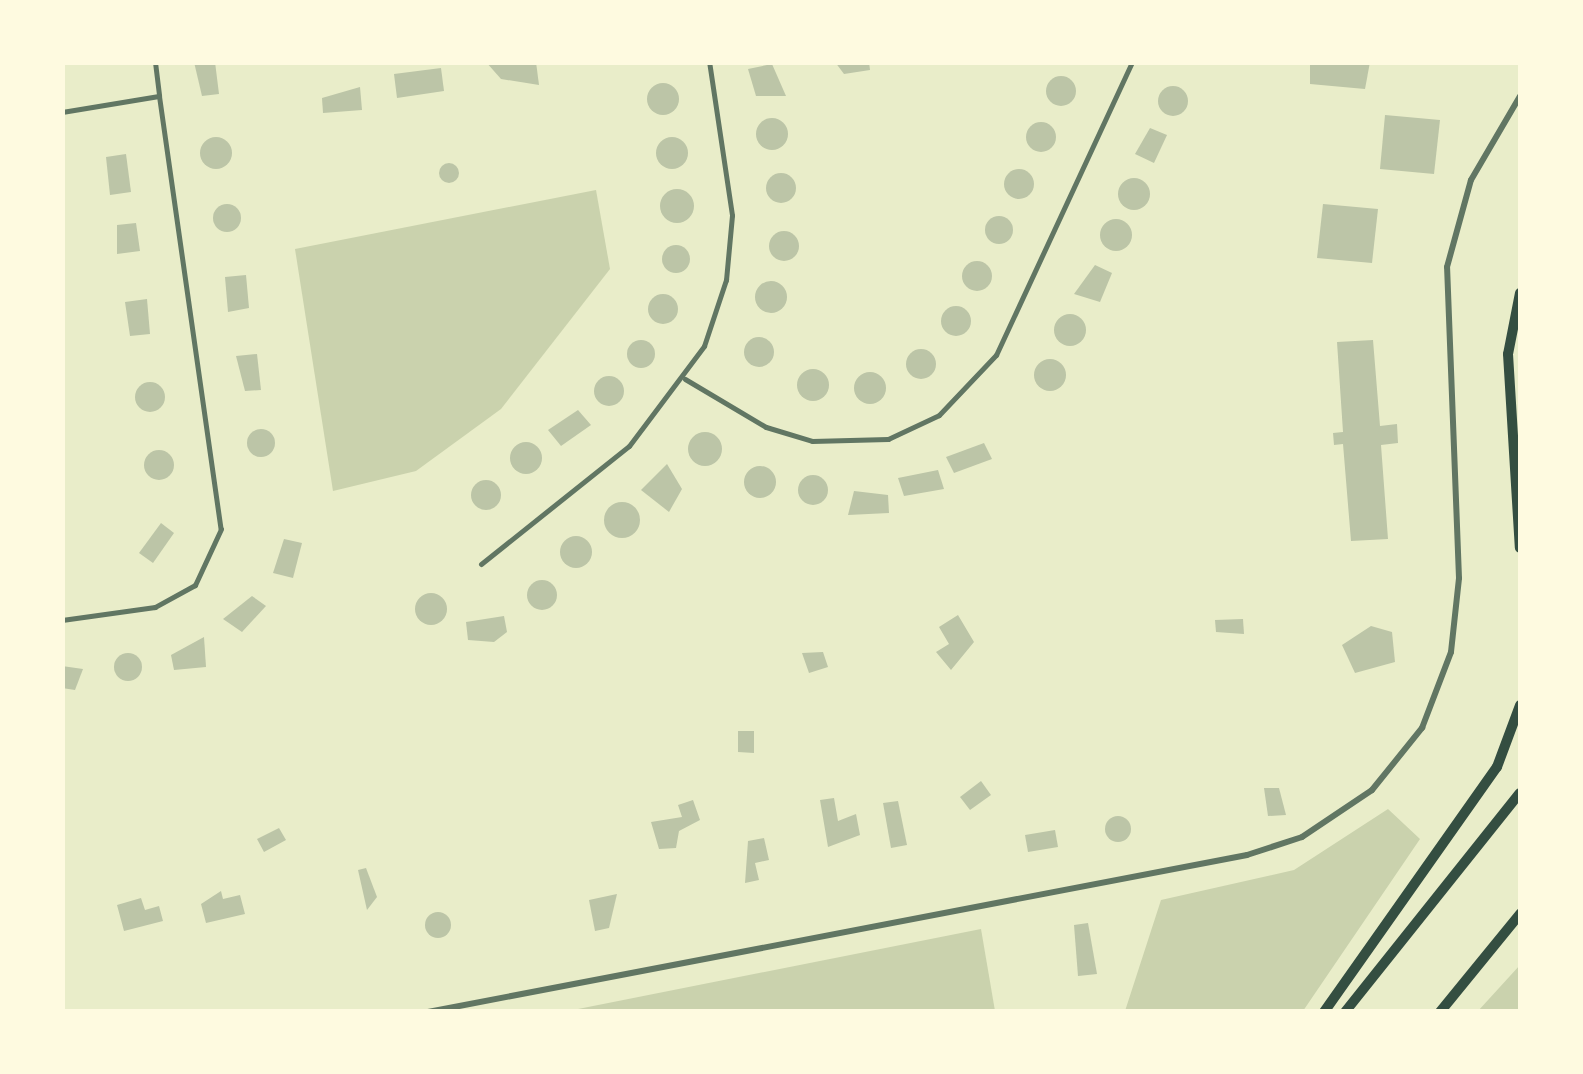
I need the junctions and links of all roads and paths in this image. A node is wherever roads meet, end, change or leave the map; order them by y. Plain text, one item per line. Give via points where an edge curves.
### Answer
1 (155, 62) edge
2 (709, 62) edge
3 (1132, 62) edge
4 (160, 96) junction
5 (1520, 96) edge
6 (62, 112) edge
7 (1520, 293) edge
8 (685, 379) junction
9 (1520, 548) edge
10 (481, 564) dead end
11 (62, 620) edge
12 (1520, 705) edge
13 (1520, 793) edge
14 (1520, 914) edge
15 (428, 1012) edge
16 (1324, 1012) edge
17 (1345, 1012) edge
18 (1440, 1012) edge

1 - 4 street
2 - 8 street via 731,198 730,257 716,317
3 - 8 street via 996,355 939,415 884,440 812,441 766,427
4 - 6 street
4 - 11 street via 222,529 196,585 155,608
5 - 15 street via 1471,180 1447,267 1459,578 1451,652 1422,728 1372,790 1302,837 1247,855
7 - 9 highway via 1508,354
8 - 10 street via 629,446
12 - 16 highway via 1497,766
13 - 17 highway
14 - 18 highway

